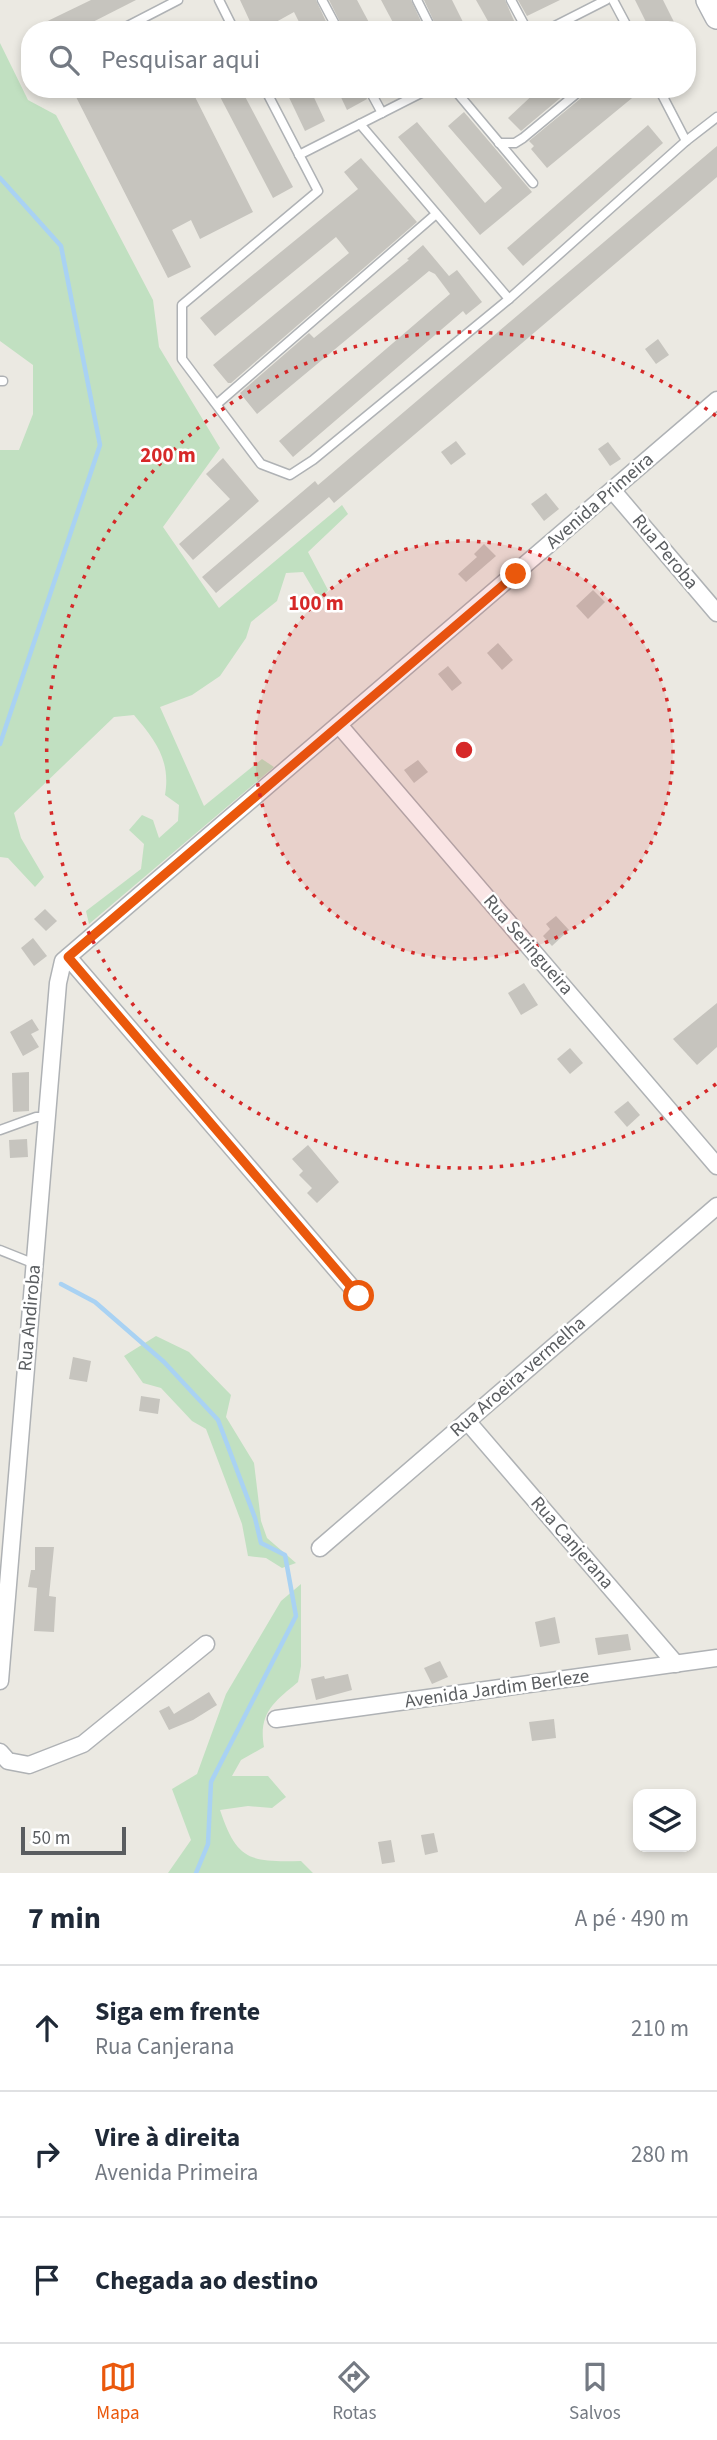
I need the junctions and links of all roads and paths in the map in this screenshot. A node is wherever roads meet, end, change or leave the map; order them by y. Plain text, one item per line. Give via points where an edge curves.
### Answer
1 (178, 0) edge
2 (219, 0) edge
3 (322, 0) edge
4 (417, 0) edge
5 (511, 0) edge
6 (606, 0) edge
7 (614, 0) edge
8 (708, 0) edge
9 (717, 17) edge
10 (137, 21) edge
11 (230, 21) edge
12 (333, 21) edge
13 (428, 21) edge
14 (522, 21) edge
15 (565, 21) edge
16 (624, 21) edge
17 (270, 98) edge
18 (374, 98) edge
19 (411, 98) edge
20 (461, 98) edge
21 (571, 98) edge
22 (664, 98) edge
23 (382, 113) junction
24 (717, 117) edge
25 (360, 124) junction
26 (686, 141) junction
27 (499, 144) junction
28 (299, 155) junction
29 (533, 183) dead end
30 (436, 214) junction
31 (509, 299) junction
32 (717, 400) edge
33 (217, 404) junction
34 (613, 491) junction
35 (717, 613) edge
36 (339, 725) junction
37 (68, 957) junction
38 (47, 1117) junction
39 (0, 1130) edge
40 (717, 1166) edge
41 (717, 1206) edge
42 (0, 1250) edge
43 (35, 1264) junction
44 (359, 1296) dead end
45 (467, 1421) junction
46 (320, 1548) dead end
47 (206, 1644) dead end
48 (717, 1658) edge
49 (676, 1664) junction
50 (0, 1681) edge
51 (276, 1720) dead end
52 (0, 1752) edge

1 - 10 lane
2 - 11 lane
3 - 12 lane
4 - 13 lane
5 - 14 lane
6 - 15 lane
7 - 16 lane
8 - 9 street
17 - 28 lane
18 - 23 lane
19 - 23 lane
20 - 27 lane
21 - 27 lane via 523,138
22 - 26 lane
23 - 25 lane
24 - 26 lane
25 - 28 lane
25 - 30 lane
26 - 31 lane
27 - 29 lane
28 - 33 lane via 318,191 182,305 182,359
30 - 31 lane
30 - 33 lane
31 - 33 lane via 290,475 261,464
32 - 34 street, Avenida Primeira
34 - 35 street, Rua Peroba
34 - 36 street, Avenida Primeira
36 - 37 street, Avenida Primeira
36 - 40 street, Rua Seringueira
37 - 38 street, Rua Andiroba via 58,983
37 - 44 street
38 - 39 lane
38 - 43 street, Rua Andiroba
41 - 45 street, Rua Aroeira-vermelha
42 - 43 lane
43 - 50 street, Rua Andiroba
45 - 46 street, Rua Aroeira-vermelha
45 - 49 street, Rua Canjerana
47 - 52 street via 83,1744 29,1765 8,1761
48 - 49 street, Avenida Jardim Berleze
49 - 51 street, Avenida Jardim Berleze

